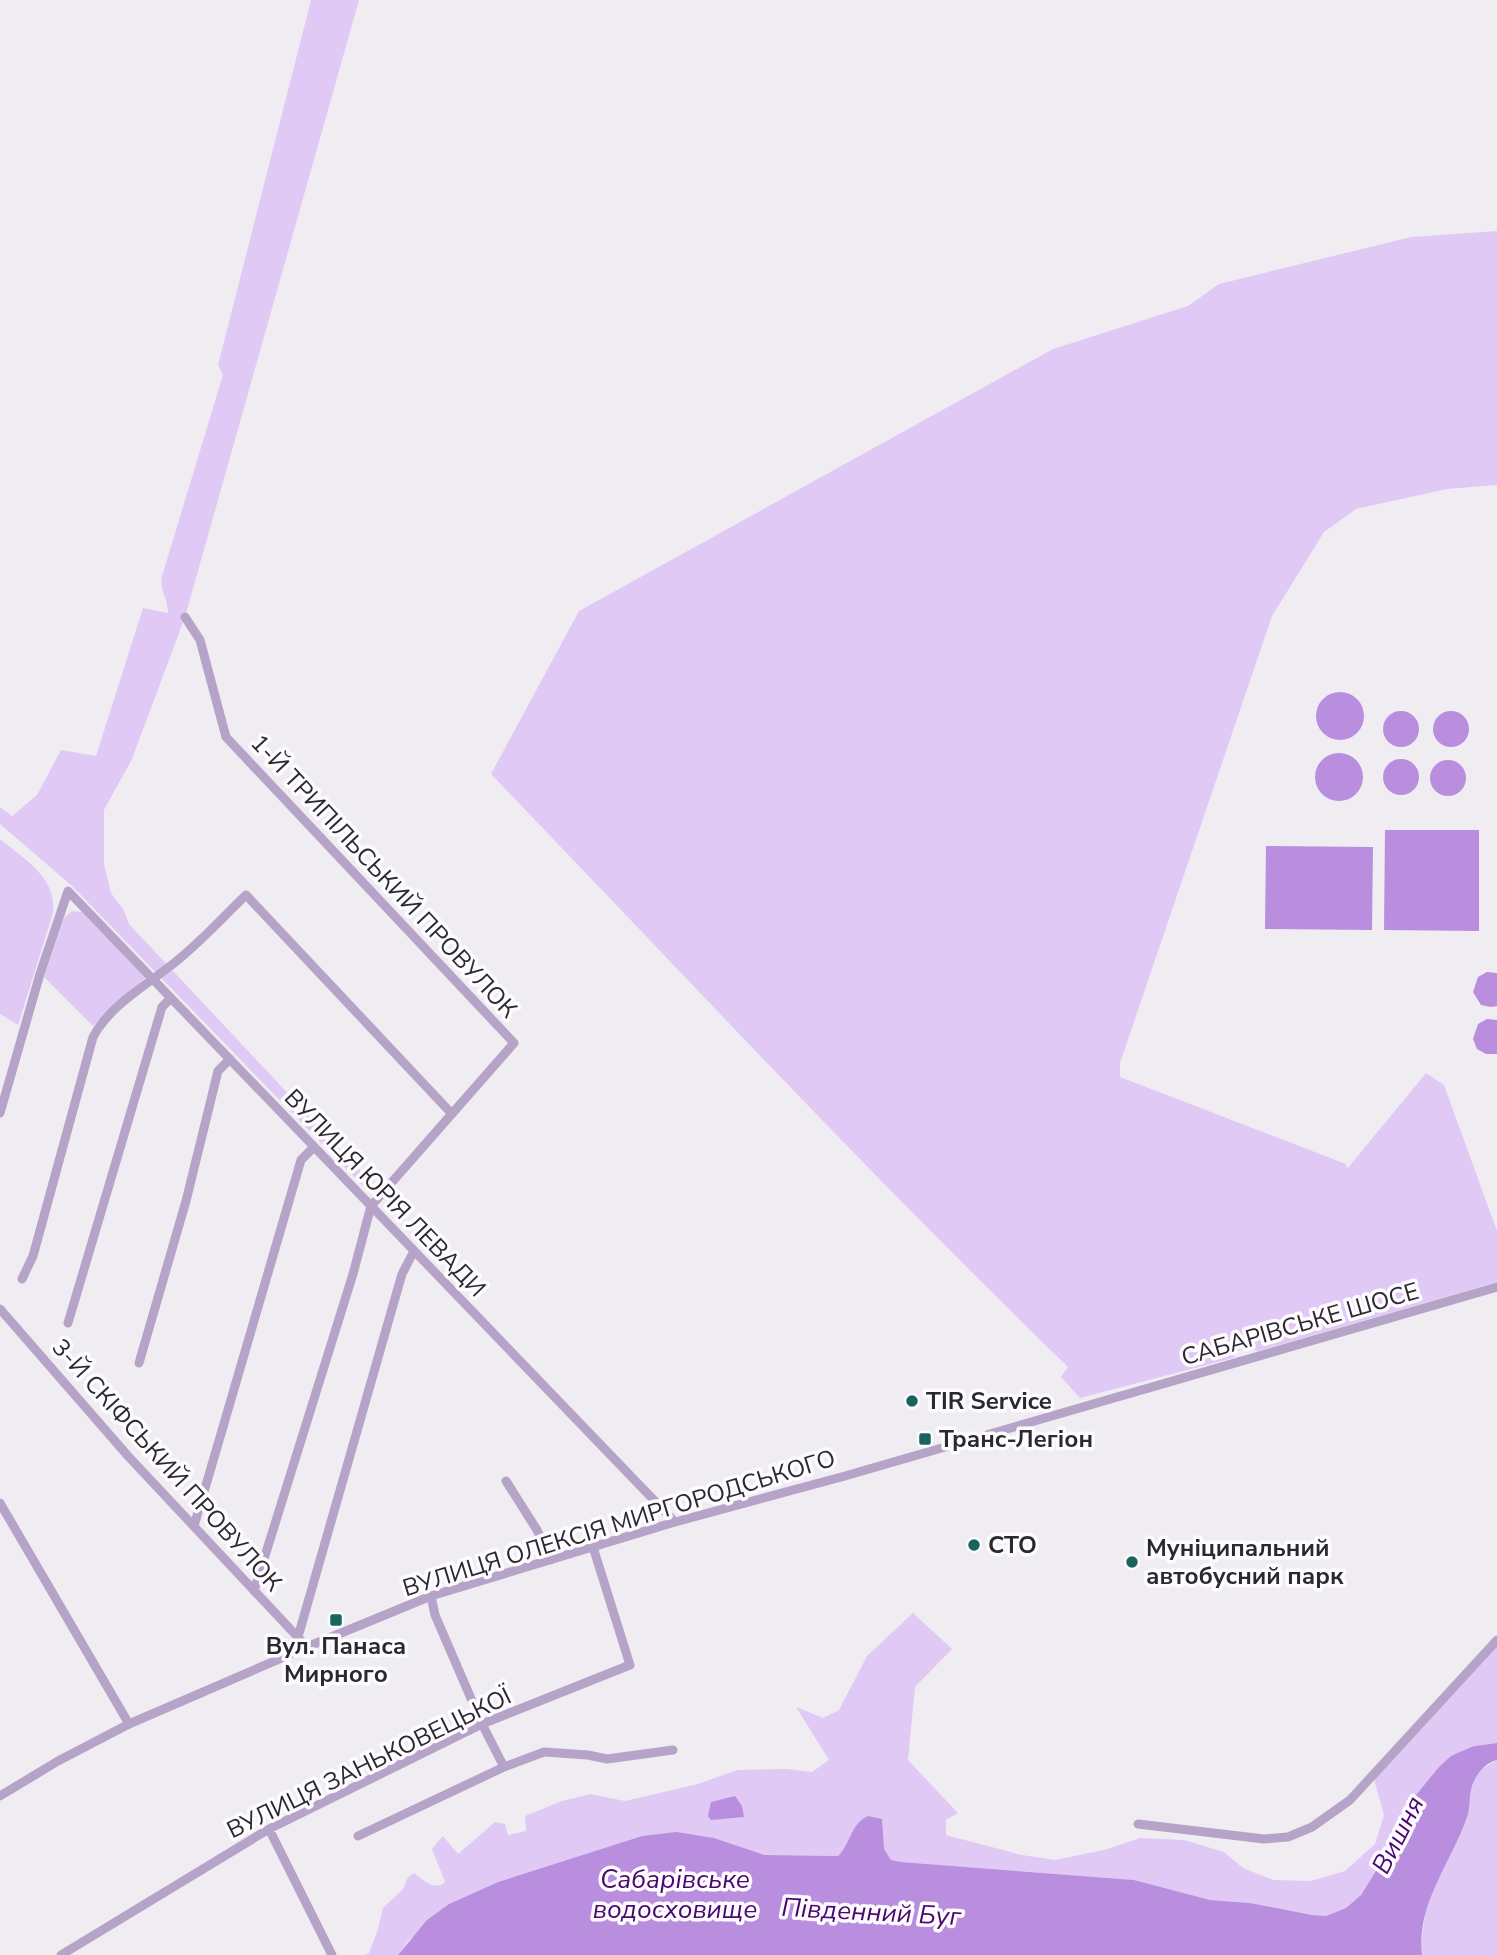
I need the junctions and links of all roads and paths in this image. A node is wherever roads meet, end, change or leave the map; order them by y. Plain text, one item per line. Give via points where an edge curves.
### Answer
1 (185, 617) dead end
2 (152, 978) junction
3 (171, 998) junction
4 (230, 1059) junction
5 (0, 1113) edge
6 (452, 1114) junction
7 (314, 1147) junction
8 (370, 1206) junction
9 (414, 1251) junction
10 (22, 1279) dead end
11 (1497, 1287) edge
12 (0, 1309) edge
13 (68, 1323) dead end
14 (139, 1363) dead end
15 (1113, 1398) joint
16 (506, 1481) dead end
17 (0, 1503) edge
18 (675, 1522) junction
19 (194, 1526) junction
20 (593, 1547) junction
21 (551, 1560) junction
22 (254, 1591) junction
23 (430, 1596) junction
24 (298, 1637) junction
25 (1497, 1640) edge
26 (307, 1647) junction
27 (129, 1724) junction
28 (482, 1724) junction
29 (673, 1750) dead end
30 (504, 1768) junction
31 (0, 1796) edge
32 (1138, 1824) dead end
33 (269, 1829) junction
34 (358, 1836) dead end
35 (61, 1955) edge
36 (332, 1955) edge

1 - 6 street, 1-Й ТРИПІЛЬСЬКИЙ ПРОВУЛОК via 200,640 226,737 514,1043
2 - 3 street, ВУЛИЦЯ ЮРІЯ ЛЕВАДИ
2 - 5 street, ВУЛИЦЯ ЮРІЯ ЛЕВАДИ via 68,891
2 - 6 street via 246,895
2 - 10 street via 100,1024 93,1037
3 - 4 street, ВУЛИЦЯ ЮРІЯ ЛЕВАДИ
3 - 13 street via 162,1007
4 - 7 street, ВУЛИЦЯ ЮРІЯ ЛЕВАДИ
4 - 14 street via 218,1071
6 - 8 street
7 - 8 street, ВУЛИЦЯ ЮРІЯ ЛЕВАДИ
7 - 19 street via 301,1160
8 - 9 street, ВУЛИЦЯ ЮРІЯ ЛЕВАДИ
8 - 22 street
9 - 18 street, ВУЛИЦЯ ЮРІЯ ЛЕВАДИ
9 - 24 street via 402,1274
11 - 15 street, САБАРІВСЬКЕ ШОСЕ
12 - 19 street, 3-Й СКІФСЬКИЙ ПРОВУЛОК
15 - 18 street, ВУЛИЦЯ ОЛЕКСІЯ МИРГОРОДСЬКОГО
16 - 21 street
17 - 27 street
18 - 20 street, ВУЛИЦЯ ОЛЕКСІЯ МИРГОРОДСЬКОГО
19 - 22 street, 3-Й СКІФСЬКИЙ ПРОВУЛОК
20 - 21 street, ВУЛИЦЯ ОЛЕКСІЯ МИРГОРОДСЬКОГО
20 - 28 street, ВУЛИЦЯ ЗАНЬКОВЕЦЬКОЇ via 630,1665
21 - 23 street, ВУЛИЦЯ ОЛЕКСІЯ МИРГОРОДСЬКОГО
22 - 24 street, 3-Й СКІФСЬКИЙ ПРОВУЛОК
23 - 26 street, ВУЛИЦЯ ОЛЕКСІЯ МИРГОРОДСЬКОГО
23 - 28 street
24 - 26 street, 3-Й СКІФСЬКИЙ ПРОВУЛОК
25 - 32 street via 1350,1800 1312,1827 1288,1837 1264,1839
26 - 27 street, ВУЛИЦЯ ОЛЕКСІЯ МИРГОРОДСЬКОГО
27 - 31 street, ВУЛИЦЯ ОЛЕКСІЯ МИРГОРОДСЬКОГО
28 - 30 street
28 - 33 street, ВУЛИЦЯ ЗАНЬКОВЕЦЬКОЇ
29 - 30 street via 607,1759 544,1752
30 - 34 street
33 - 35 street, ВУЛИЦЯ ЗАНЬКОВЕЦЬКОЇ
33 - 36 street

